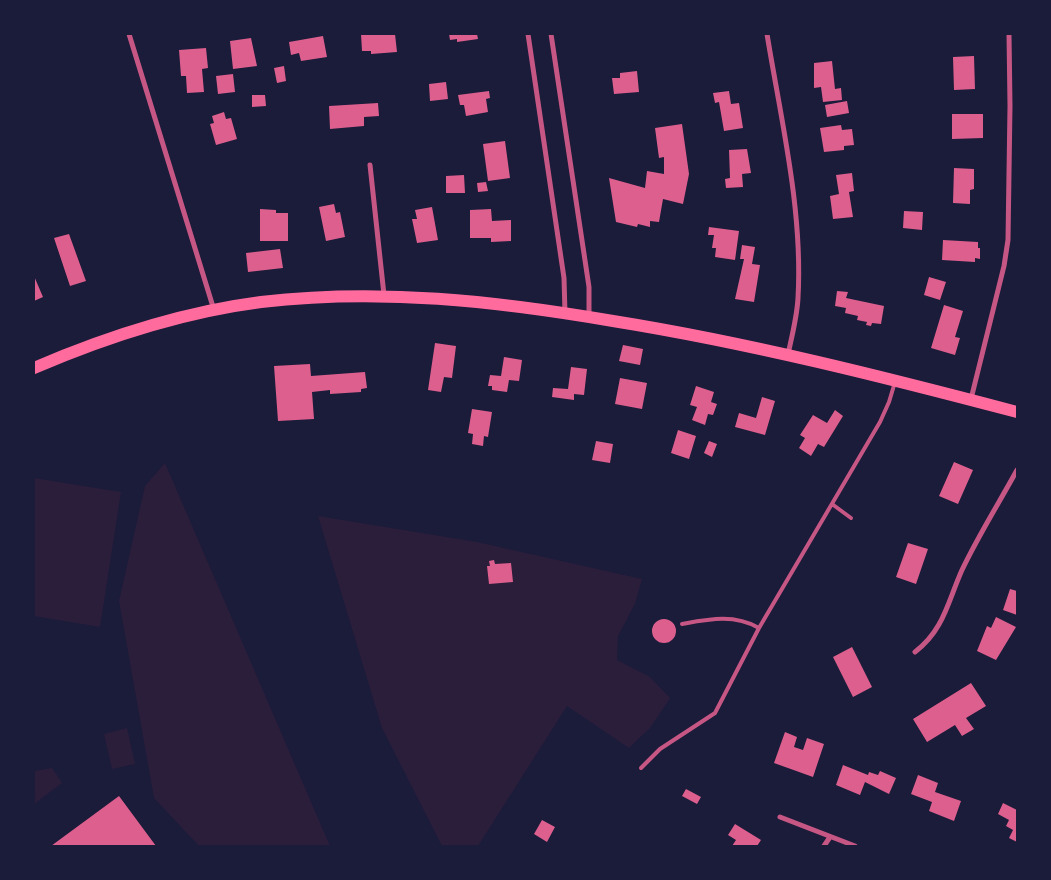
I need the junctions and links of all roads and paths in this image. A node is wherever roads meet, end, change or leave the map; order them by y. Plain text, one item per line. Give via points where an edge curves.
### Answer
1 (129, 34) edge
2 (528, 34) edge
3 (551, 34) edge
4 (767, 34) edge
5 (1008, 34) edge
6 (370, 165) dead end
7 (384, 295) junction
8 (214, 310) junction
9 (565, 313) junction
10 (589, 316) junction
11 (788, 354) junction
12 (34, 368) edge
13 (896, 380) junction
14 (971, 400) junction
15 (1017, 412) edge
16 (1017, 470) edge
17 (832, 504) junction
18 (851, 518) dead end
19 (682, 624) dead end
20 (759, 628) junction
21 (915, 652) dead end
22 (641, 768) dead end
23 (780, 817) dead end
24 (830, 837) junction
25 (824, 846) edge
26 (856, 846) edge

1 - 8 street
2 - 9 street via 564,278
3 - 10 street via 589,287
4 - 11 street via 795,220 798,300
5 - 14 street via 1008,240
6 - 7 street
7 - 8 main road via 298,298
7 - 9 main road via 460,300
8 - 12 main road via 121,335
9 - 10 main road
10 - 11 main road
11 - 13 main road
13 - 14 main road
13 - 17 lane via 885,411
14 - 15 main road
16 - 21 street via 962,570 941,624
17 - 18 lane
17 - 20 lane
19 - 20 lane via 730,618
20 - 22 lane via 715,713 660,749
23 - 24 street
24 - 25 street
24 - 26 street

